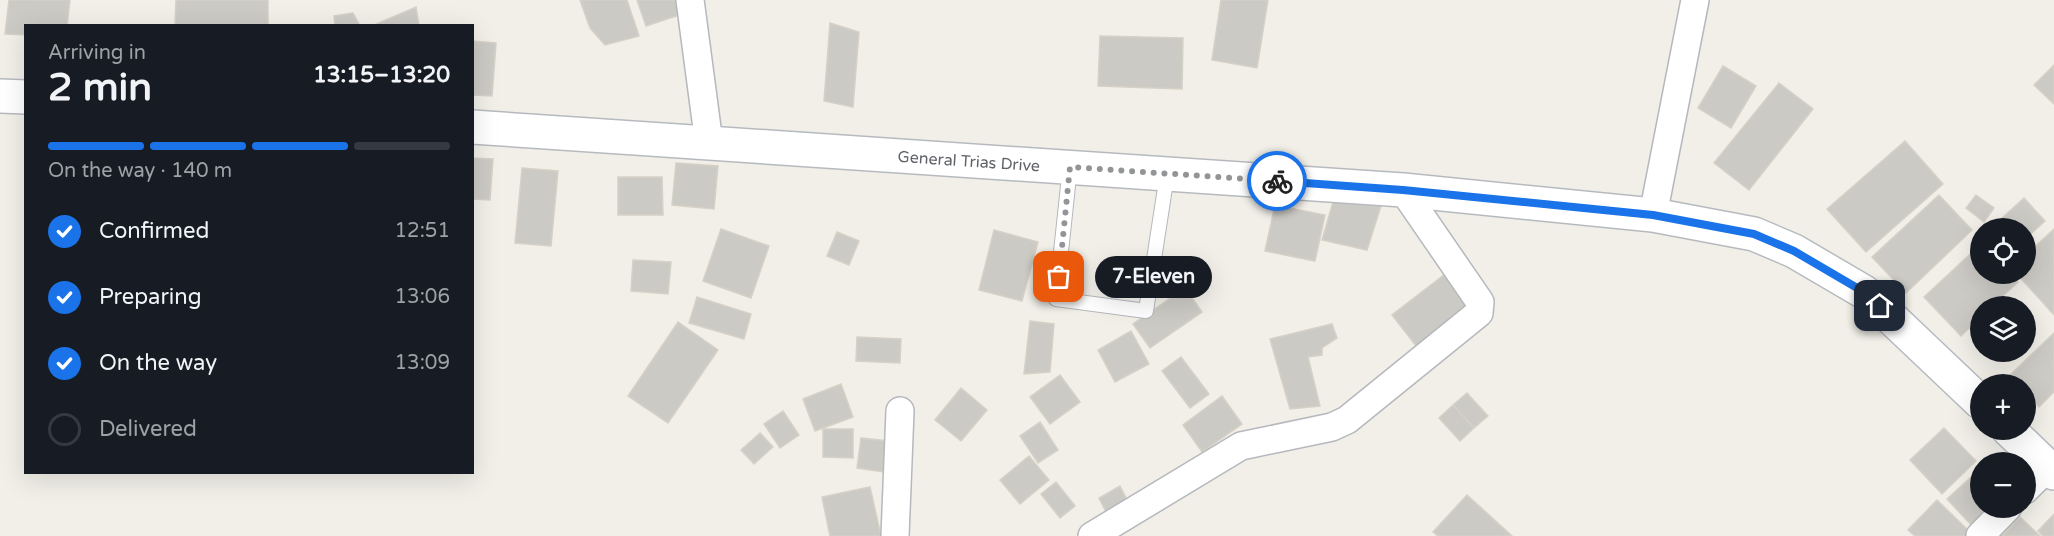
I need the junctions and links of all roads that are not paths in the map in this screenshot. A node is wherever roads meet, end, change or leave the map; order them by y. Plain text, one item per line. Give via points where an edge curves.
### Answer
1 (690, 0) edge
2 (1695, 0) edge
3 (0, 96) edge
4 (24, 97) edge
5 (474, 127) edge
6 (709, 142) junction
7 (1070, 167) junction
8 (1167, 174) junction
9 (1403, 190) junction
10 (1653, 215) junction
11 (1970, 393) edge
12 (900, 411) dead end
13 (2020, 440) edge
14 (2051, 470) edge
15 (2036, 482) edge
16 (1997, 518) edge
17 (895, 536) edge
18 (1092, 536) edge
19 (1980, 536) edge

1 - 6 street
2 - 10 street
3 - 4 main road
5 - 6 main road, General Trias Drive
6 - 7 main road, General Trias Drive
7 - 8 main road, General Trias Drive
7 - 8 lane via 1056,299 1146,311
8 - 9 main road, General Trias Drive
9 - 10 main road, General Trias Drive
9 - 18 street via 1480,302 1479,313 1347,420 1241,446
10 - 11 main road, General Trias Drive via 1754,234 1794,251 1864,292
12 - 17 street
13 - 14 main road
14 - 15 street
16 - 19 street

